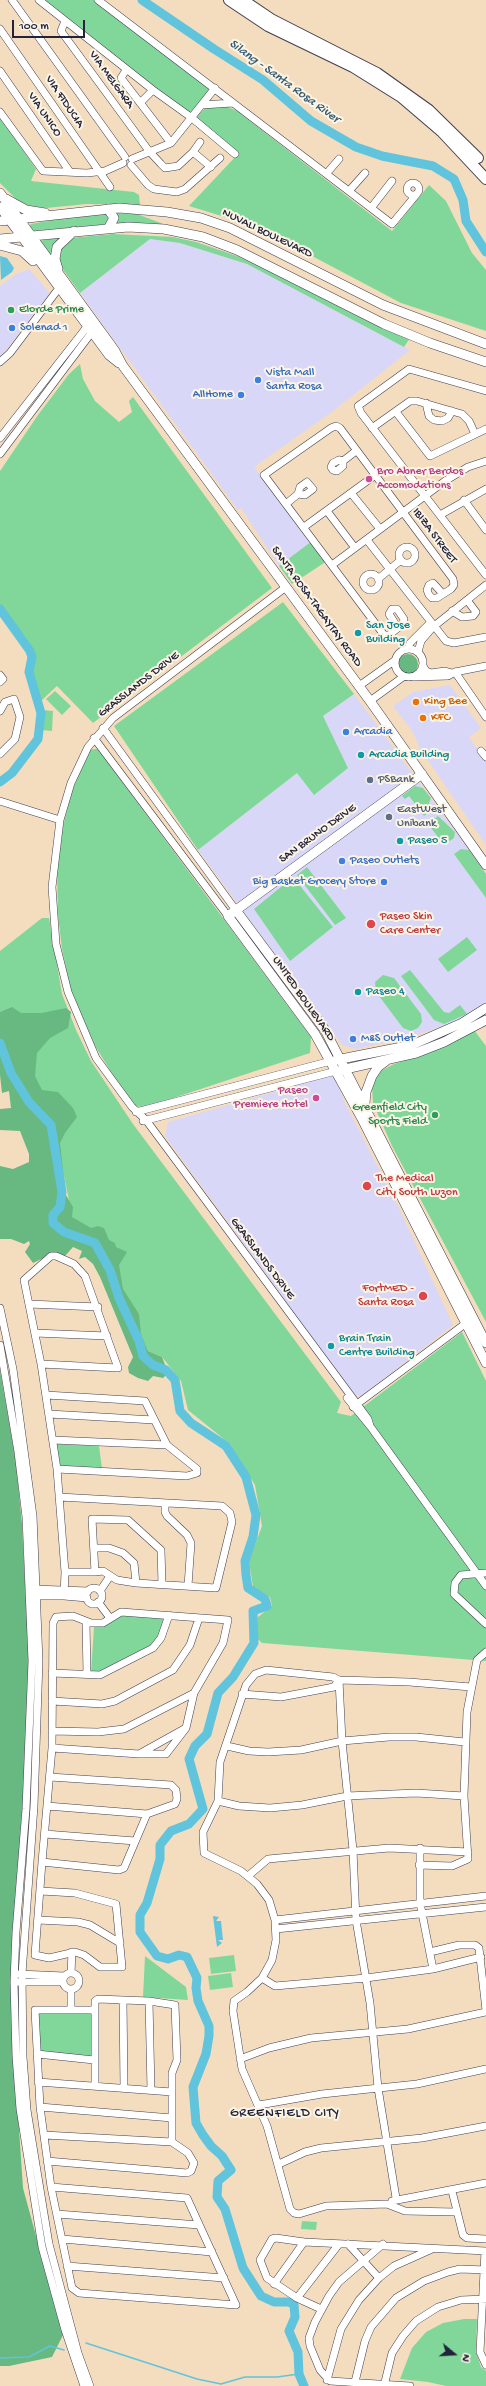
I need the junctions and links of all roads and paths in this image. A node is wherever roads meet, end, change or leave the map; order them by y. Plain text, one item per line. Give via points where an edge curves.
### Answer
1 (12, 0) edge
2 (39, 0) edge
3 (229, 0) edge
4 (243, 0) edge
5 (100, 1) edge
6 (65, 21) junction
7 (0, 29) edge
8 (126, 70) junction
9 (0, 71) edge
10 (215, 88) junction
11 (153, 90) junction
12 (232, 102) junction
13 (140, 103) junction
14 (202, 105) junction
15 (0, 112) edge
16 (192, 118) junction
17 (200, 142) dead end
18 (171, 143) junction
19 (149, 151) junction
20 (193, 152) junction
21 (235, 154) dead end
22 (220, 158) dead end
23 (339, 160) dead end
24 (128, 161) junction
25 (211, 167) junction
26 (486, 167) edge
27 (70, 172) junction
28 (98, 172) junction
29 (327, 173) junction
30 (365, 173) dead end
31 (486, 179) edge
32 (392, 181) dead end
33 (110, 187) dead end
34 (349, 191) junction
35 (1, 194) edge
36 (416, 195) dead end
37 (0, 207) edge
38 (371, 208) junction
39 (108, 209) junction
40 (50, 215) junction
41 (9, 220) edge
42 (109, 227) junction
43 (75, 230) junction
44 (26, 236) junction
45 (0, 239) edge
46 (0, 245) edge
47 (42, 264) junction
48 (47, 280) junction
49 (66, 285) junction
50 (56, 292) junction
51 (90, 325) junction
52 (486, 344) edge
53 (0, 362) edge
54 (486, 362) edge
55 (486, 391) edge
56 (426, 403) junction
57 (452, 411) junction
58 (396, 412) junction
59 (8, 426) junction
60 (372, 428) junction
61 (486, 429) edge
62 (16, 433) junction
63 (475, 434) junction
64 (0, 438) edge
65 (356, 452) junction
66 (0, 454) edge
67 (486, 461) edge
68 (343, 462) dead end
69 (374, 476) junction
70 (486, 489) edge
71 (351, 493) junction
72 (298, 494) dead end
73 (426, 495) junction
74 (464, 500) junction
75 (286, 504) junction
76 (327, 511) junction
77 (402, 513) junction
78 (440, 514) junction
79 (483, 521) edge
80 (304, 527) junction
81 (380, 529) junction
82 (486, 530) edge
83 (367, 540) junction
84 (355, 548) junction
85 (401, 560) dead end
86 (332, 565) junction
87 (388, 570) junction
88 (486, 575) edge
89 (378, 578) dead end
90 (486, 584) edge
91 (286, 587) junction
92 (443, 594) dead end
93 (467, 600) junction
94 (452, 611) junction
95 (432, 625) junction
96 (398, 628) dead end
97 (486, 637) edge
98 (408, 649) junction
99 (418, 652) junction
100 (394, 661) junction
101 (423, 666) junction
102 (486, 666) edge
103 (453, 672) junction
104 (444, 674) junction
105 (0, 675) edge
106 (403, 677) junction
107 (412, 677) junction
108 (0, 682) edge
109 (359, 686) junction
110 (370, 701) junction
111 (0, 711) edge
112 (486, 717) edge
113 (103, 728) junction
114 (94, 738) junction
115 (0, 754) edge
116 (422, 774) junction
117 (0, 801) edge
118 (60, 820) junction
119 (174, 826) junction
120 (165, 832) junction
121 (486, 865) edge
122 (235, 909) junction
123 (228, 916) junction
124 (486, 1008) edge
125 (486, 1020) edge
126 (442, 1038) junction
127 (341, 1059) junction
128 (331, 1061) junction
129 (387, 1061) junction
130 (346, 1069) junction
131 (336, 1071) junction
132 (248, 1083) junction
133 (253, 1092) junction
134 (365, 1105) junction
135 (135, 1110) junction
136 (143, 1121) junction
137 (29, 1304) junction
138 (98, 1307) junction
139 (0, 1308) edge
140 (470, 1321) junction
141 (35, 1333) junction
142 (107, 1336) junction
143 (486, 1343) edge
144 (0, 1345) edge
145 (486, 1363) edge
146 (41, 1364) junction
147 (46, 1395) junction
148 (355, 1405) junction
149 (49, 1414) junction
150 (154, 1420) junction
151 (53, 1440) junction
152 (167, 1445) junction
153 (57, 1469) junction
154 (59, 1497) junction
155 (165, 1503) junction
156 (94, 1548) junction
157 (65, 1572) junction
158 (95, 1572) junction
159 (486, 1573) edge
160 (477, 1574) junction
161 (110, 1576) junction
162 (136, 1583) junction
163 (162, 1584) junction
164 (188, 1586) junction
165 (486, 1586) edge
166 (100, 1591) junction
167 (33, 1592) junction
168 (64, 1593) junction
169 (87, 1595) junction
170 (98, 1602) junction
171 (169, 1615) junction
172 (110, 1618) junction
173 (199, 1618) junction
174 (86, 1622) junction
175 (486, 1624) edge
176 (486, 1652) edge
177 (52, 1673) junction
178 (86, 1674) junction
179 (339, 1680) junction
180 (471, 1687) junction
181 (194, 1693) junction
182 (242, 1694) junction
183 (52, 1701) junction
184 (186, 1728) junction
185 (52, 1731) junction
186 (342, 1741) junction
187 (465, 1742) junction
188 (227, 1746) junction
189 (52, 1748) junction
190 (139, 1754) junction
191 (50, 1777) junction
192 (347, 1796) junction
193 (464, 1796) junction
194 (218, 1801) junction
195 (47, 1806) junction
196 (147, 1814) junction
197 (45, 1834) junction
198 (135, 1841) junction
199 (420, 1848) junction
200 (353, 1850) junction
201 (468, 1852) junction
202 (42, 1862) junction
203 (420, 1865) junction
204 (248, 1876) junction
205 (40, 1891) junction
206 (486, 1896) edge
207 (420, 1902) junction
208 (486, 1906) edge
209 (356, 1911) junction
210 (421, 1913) junction
211 (38, 1920) junction
212 (275, 1920) junction
213 (356, 1920) junction
214 (276, 1929) junction
215 (120, 1943) junction
216 (72, 1952) junction
217 (430, 1952) junction
218 (480, 1957) junction
219 (433, 1970) junction
220 (18, 1974) junction
221 (66, 1977) junction
222 (262, 1978) junction
223 (366, 1978) junction
224 (18, 1982) junction
225 (71, 1989) junction
226 (123, 2000) junction
227 (149, 2001) junction
228 (71, 2010) junction
229 (94, 2010) junction
230 (486, 2011) edge
231 (372, 2033) junction
232 (37, 2054) junction
233 (240, 2059) junction
234 (94, 2060) junction
235 (486, 2069) edge
236 (38, 2082) junction
237 (95, 2086) junction
238 (124, 2088) junction
239 (378, 2088) junction
240 (151, 2090) junction
241 (172, 2092) junction
242 (259, 2105) junction
243 (40, 2107) junction
244 (172, 2118) junction
245 (486, 2126) edge
246 (44, 2135) junction
247 (172, 2142) junction
248 (386, 2143) junction
249 (47, 2161) junction
250 (279, 2164) junction
251 (486, 2183) edge
252 (51, 2187) junction
253 (452, 2191) junction
254 (396, 2198) junction
255 (387, 2204) junction
256 (456, 2212) junction
257 (57, 2214) junction
258 (199, 2225) junction
259 (62, 2239) junction
260 (486, 2239) edge
261 (304, 2242) junction
262 (339, 2244) junction
263 (348, 2244) junction
264 (383, 2244) junction
265 (434, 2248) junction
266 (486, 2251) edge
267 (212, 2252) junction
268 (362, 2260) junction
269 (67, 2266) junction
270 (485, 2270) edge
271 (224, 2278) junction
272 (379, 2278) junction
273 (274, 2284) junction
274 (297, 2298) junction
275 (484, 2299) edge
276 (321, 2309) junction
277 (483, 2334) edge
278 (75, 2354) junction
279 (486, 2366) edge
280 (327, 2380) junction
281 (354, 2384) edge
282 (384, 2385) edge
283 (84, 2386) edge
284 (90, 2386) edge
285 (410, 2386) edge

1 - 24 street
2 - 6 street
3 - 31 highway via 268,26 353,67 401,97 442,132
4 - 26 highway via 271,19 357,61 406,92 447,126
5 - 10 street
6 - 8 street
6 - 19 street, VIA MELGARA via 61,31
7 - 28 street, VIA FIDUCIA
8 - 11 street
8 - 13 street via 121,78
9 - 27 street, VIA UNICO
10 - 12 street
10 - 14 street
11 - 13 street
11 - 16 street
12 - 14 street
12 - 29 street
13 - 18 street
14 - 16 street
15 - 27 street via 43,171
16 - 18 street
16 - 21 street
17 - 20 street
18 - 19 street
19 - 20 street via 166,168 172,168
19 - 24 street
20 - 25 street
22 - 25 street
23 - 29 street
24 - 25 street via 148,186 177,192 185,189
24 - 28 street
27 - 28 street
28 - 33 street, VIA FIDUCIA
29 - 34 street
30 - 34 street
32 - 38 street
34 - 38 street
35 - 40 main road via 22,209 41,211
35 - 41 main road, SANTA ROSA-TAGAYTAY ROAD
36 - 38 street via 392,224
37 - 41 main road, SANTA ROSA-TAGAYTAY ROAD
39 - 40 main road, NUVALI BOULEVARD
39 - 42 main road via 114,218
39 - 52 main road, NUVALI BOULEVARD via 167,212 222,224 383,305
40 - 41 main road, NUVALI BOULEVARD
41 - 44 main road, SANTA ROSA-TAGAYTAY ROAD
42 - 43 main road
42 - 54 main road via 156,228 203,237 237,250 384,324
43 - 44 main road
43 - 49 main road via 59,243 55,251 56,262
44 - 45 main road
44 - 47 main road, SANTA ROSA-TAGAYTAY ROAD
44 - 49 main road, SANTA ROSA-TAGAYTAY ROAD
46 - 48 main road via 26,253
47 - 48 main road
47 - 51 main road, SANTA ROSA-TAGAYTAY ROAD
48 - 50 main road
49 - 51 main road, SANTA ROSA-TAGAYTAY ROAD
50 - 51 main road via 69,309
50 - 53 street via 10,353
51 - 59 street
51 - 62 street
51 - 91 main road, SANTA ROSA-TAGAYTAY ROAD via 109,355 123,366
55 - 60 street via 409,369 358,406
56 - 57 street
56 - 57 street via 429,416 434,420 442,421 448,418
56 - 58 street via 410,401
57 - 63 street via 466,417
58 - 60 street
58 - 63 street via 430,456
59 - 62 street
59 - 64 street
60 - 73 street
61 - 63 street
62 - 66 street
65 - 68 street
65 - 69 street, IBIZA STREET
65 - 75 street, IBIZA STREET via 336,426 264,475
67 - 73 street via 468,467
69 - 71 street
69 - 77 street, IBIZA STREET
70 - 74 street
71 - 76 street
71 - 81 street
72 - 75 street
73 - 77 street
73 - 78 street
74 - 78 street
74 - 79 street
75 - 80 street
76 - 80 street
76 - 84 street
77 - 81 street
77 - 92 street, IBIZA STREET via 453,579 454,584
78 - 88 street
79 - 82 street
80 - 86 street
81 - 83 street
83 - 84 street
83 - 87 street
84 - 86 street
85 - 87 street
86 - 96 street via 384,634 389,635
87 - 89 street
87 - 95 street
90 - 93 street
91 - 109 main road, SANTA ROSA-TAGAYTAY ROAD
91 - 113 street, GRASSLANDS DRIVE
93 - 94 street
93 - 94 street via 476,612 473,616 462,617
94 - 95 street
95 - 97 street via 450,643
95 - 98 street via 410,643
95 - 99 street via 421,641
98 - 99 street
98 - 100 street via 399,652
99 - 101 street
100 - 106 street via 396,670
100 - 109 street
101 - 104 street via 431,673
101 - 107 street via 419,673
102 - 103 street
103 - 104 street
103 - 112 street
104 - 107 street
105 - 108 street via 3,679
106 - 107 street
106 - 110 street
109 - 110 main road, SANTA ROSA-TAGAYTAY ROAD
110 - 116 main road, SANTA ROSA-TAGAYTAY ROAD
111 - 115 street via 5,702 14,699 20,717 15,739
113 - 114 street, GRASSLANDS DRIVE
113 - 119 street, UNITED BOULEVARD
114 - 118 street, GRASSLANDS DRIVE via 78,766
114 - 120 street, UNITED BOULEVARD
116 - 121 main road, SANTA ROSA-TAGAYTAY ROAD
116 - 122 main road, SAN BRUNO DRIVE
117 - 118 street
118 - 135 street, GRASSLANDS DRIVE via 52,887 56,944 68,992 96,1058
119 - 120 street
119 - 122 street, UNITED BOULEVARD
120 - 123 street, UNITED BOULEVARD
122 - 123 main road, SAN BRUNO DRIVE
122 - 127 main road, UNITED BOULEVARD via 326,1030
123 - 128 main road, UNITED BOULEVARD via 315,1034
124 - 126 main road
125 - 126 main road
126 - 127 main road
126 - 129 main road
127 - 128 main road
127 - 130 main road, UNITED BOULEVARD
128 - 131 main road, UNITED BOULEVARD
128 - 132 street
129 - 130 main road
129 - 134 main road via 378,1067 372,1076 366,1092
130 - 131 main road
130 - 134 main road, UNITED BOULEVARD
131 - 133 street
131 - 140 main road, UNITED BOULEVARD
132 - 133 street
132 - 135 street
133 - 136 street
134 - 140 main road, UNITED BOULEVARD
135 - 136 street, GRASSLANDS DRIVE
136 - 148 street, GRASSLANDS DRIVE
137 - 138 street
137 - 138 street via 24,1280 51,1256 56,1256 66,1259 80,1269
137 - 141 street
138 - 142 street
139 - 167 street via 13,1370 33,1516
140 - 143 main road, UNITED BOULEVARD
140 - 145 main road, UNITED BOULEVARD
140 - 148 street
141 - 142 street
141 - 146 street
142 - 146 street via 118,1368
144 - 167 street via 18,1452
146 - 147 street
147 - 149 street
147 - 150 street via 145,1401
148 - 160 street, GRASSLANDS DRIVE via 368,1419 370,1426
149 - 150 street
149 - 151 street
150 - 152 street
151 - 152 street
151 - 153 street
152 - 153 street via 191,1463 197,1469 196,1474 187,1476
153 - 154 street
154 - 155 street
154 - 157 street
155 - 164 street via 167,1516 188,1535 191,1543
155 - 164 street via 222,1506 230,1513 232,1522 216,1588
156 - 158 street
156 - 162 street via 109,1548 123,1553 134,1563
156 - 163 street via 92,1519 128,1520 160,1550
157 - 158 street
157 - 168 street
158 - 161 street via 103,1572
159 - 160 street
160 - 165 street, GRASSLANDS DRIVE
160 - 175 street via 461,1576 455,1583 454,1594
161 - 162 street via 117,1580
161 - 166 street
162 - 163 street
163 - 164 street
166 - 169 street via 94,1588
166 - 170 street via 102,1598
167 - 168 street
167 - 220 street
168 - 169 street
169 - 170 street via 92,1603
170 - 172 street
171 - 172 street via 121,1612
171 - 173 street
171 - 178 street via 161,1638 153,1648 100,1675
172 - 174 street via 103,1623
173 - 181 street via 228,1620 223,1643
173 - 183 street via 190,1645 173,1670 115,1701 102,1704
174 - 177 street via 73,1616 56,1617 52,1623
174 - 178 street
176 - 180 street via 477,1660
177 - 178 street
177 - 183 street
179 - 180 street
179 - 182 street via 334,1687 281,1697
179 - 182 street via 333,1677 266,1670 255,1674
179 - 186 street
180 - 187 street
181 - 184 street
181 - 185 street via 124,1729 98,1732
182 - 188 street
183 - 185 street
184 - 190 street
184 - 190 street via 166,1754
185 - 189 street
186 - 187 street via 416,1737
186 - 188 street via 301,1750 268,1752
186 - 192 street
187 - 193 street
188 - 194 street via 220,1762
189 - 190 street
189 - 191 street
191 - 195 street
191 - 196 street via 171,1785 176,1790 175,1804
192 - 193 street via 405,1793
192 - 194 street via 302,1806 270,1808 239,1806
192 - 200 street
193 - 201 street
194 - 204 street via 203,1832 204,1853
195 - 196 street
195 - 197 street
196 - 198 street
197 - 198 street
197 - 202 street
198 - 202 street via 124,1868 119,1870
199 - 200 street
199 - 201 street
199 - 203 street
200 - 204 street via 268,1859
200 - 209 street
201 - 203 street via 467,1861 459,1864
202 - 205 street
203 - 207 street
204 - 212 street via 269,1900
205 - 211 street
205 - 215 street via 75,1892 116,1904
206 - 207 street
207 - 209 street
207 - 210 street
208 - 210 street
209 - 212 street
209 - 213 street
210 - 213 street
210 - 217 street
211 - 215 street via 90,1925
211 - 216 street via 35,1955 49,1958
212 - 214 street
213 - 214 street
213 - 223 street
214 - 222 street via 272,1960
215 - 216 street via 122,1967 117,1969 100,1967 84,1955
216 - 221 street
217 - 218 street via 459,1945 475,1945 479,1948
217 - 219 street
218 - 219 street
218 - 230 street
219 - 223 street
220 - 221 street
220 - 224 street
221 - 224 street
221 - 225 street via 67,1988
221 - 225 street via 76,1974 78,1982
222 - 223 street via 275,1986
222 - 233 street via 232,2004
223 - 231 street
224 - 278 street via 16,2056 26,2160 42,2247
225 - 228 street
226 - 227 street
226 - 229 street via 98,1999 95,2001
226 - 238 street
227 - 240 street
227 - 241 street via 175,2005 177,2060 172,2073
228 - 229 street
228 - 232 street via 35,2010
229 - 234 street
230 - 231 street via 408,2029
231 - 233 street via 312,2038 269,2048
231 - 239 street
232 - 234 street
232 - 236 street
233 - 242 street
234 - 237 street
235 - 239 street via 417,2084
236 - 237 street
236 - 243 street
237 - 238 street
238 - 240 street
239 - 242 street
239 - 248 street
240 - 241 street
241 - 244 street
242 - 250 street
243 - 244 street
243 - 246 street
244 - 247 street
245 - 248 street
246 - 247 street
246 - 249 street
247 - 249 street via 188,2153 194,2163 191,2171 187,2173
248 - 250 street via 321,2148
248 - 254 street
249 - 252 street
250 - 255 street via 290,2209 294,2214 326,2206
251 - 253 street
252 - 257 street
252 - 258 street via 187,2198
253 - 254 street
253 - 256 street
254 - 255 street
255 - 256 street via 405,2211
256 - 260 street via 465,2237
257 - 258 street
257 - 259 street
258 - 267 street
259 - 267 street
259 - 269 street
261 - 262 street
261 - 273 street
261 - 273 street via 276,2238 270,2242 260,2256 260,2264 267,2278
262 - 263 street
262 - 274 street
263 - 264 street
263 - 268 street
264 - 265 street
264 - 268 street
265 - 266 street
265 - 272 street via 408,2259
266 - 270 street
267 - 271 street
268 - 272 street
268 - 276 street via 339,2282
269 - 271 street
269 - 271 street via 72,2288 79,2293 236,2305
270 - 275 street
270 - 281 street via 460,2269 442,2274 424,2281 396,2298 371,2327 360,2354
272 - 280 street via 345,2320 334,2349
273 - 274 street
274 - 276 street
275 - 277 street
275 - 282 street via 461,2300 438,2307 416,2321 392,2353
276 - 280 street via 309,2338 320,2370
277 - 279 street via 480,2352
278 - 283 street
278 - 284 street
280 - 281 street
281 - 282 street
282 - 285 street

